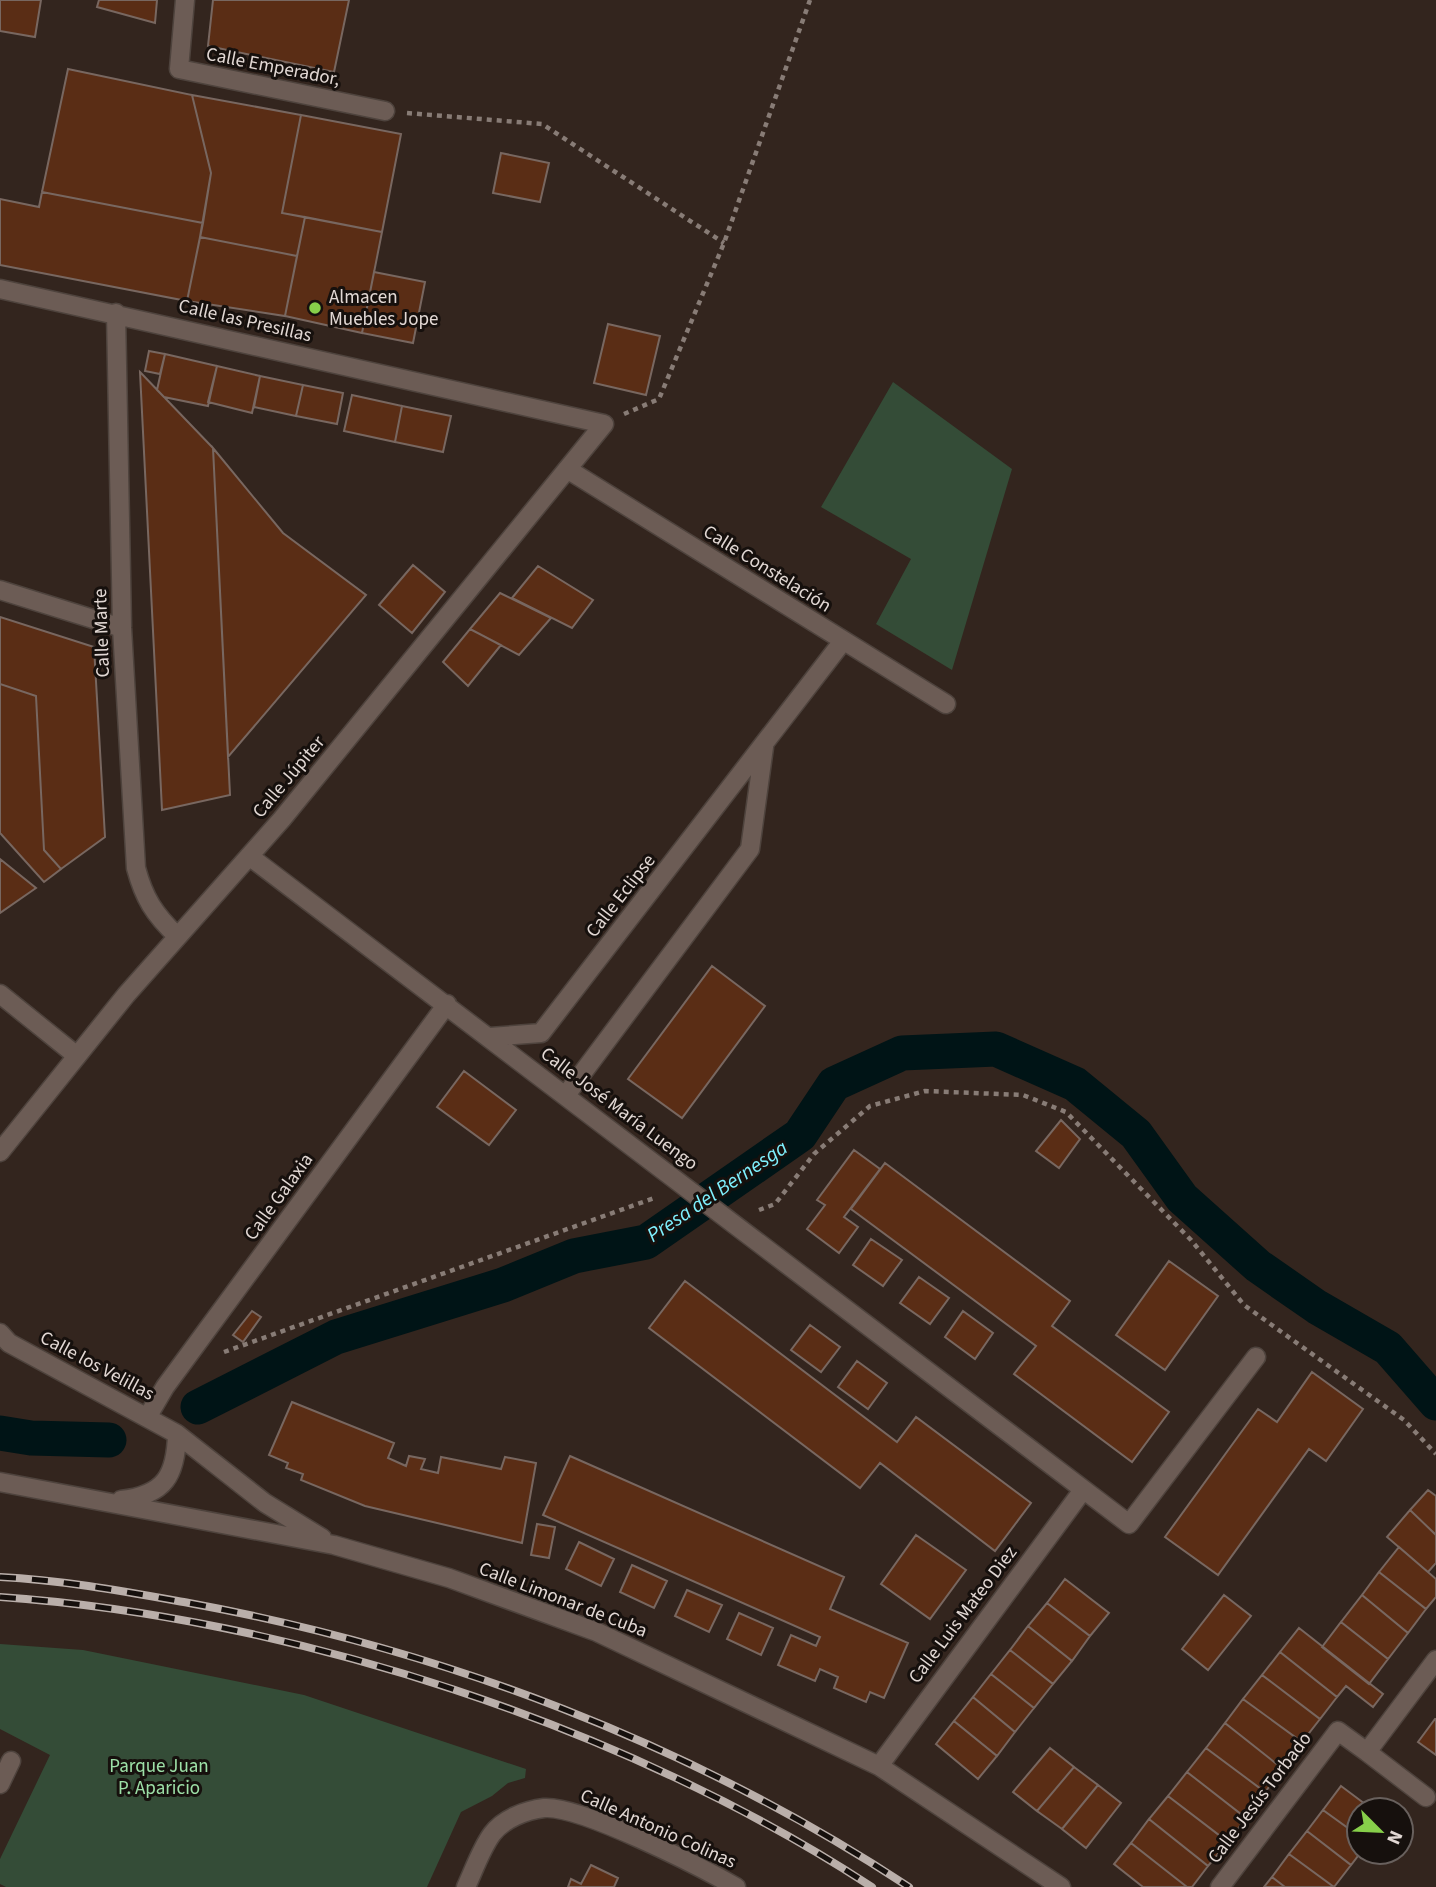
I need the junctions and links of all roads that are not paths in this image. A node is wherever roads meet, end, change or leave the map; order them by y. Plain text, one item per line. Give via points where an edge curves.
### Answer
1 (185, 0) edge
2 (385, 111) road end
3 (0, 289) edge
4 (116, 313) junction
5 (604, 424) joint
6 (567, 469) junction
7 (0, 590) edge
8 (122, 628) junction
9 (843, 641) junction
10 (946, 704) dead end
11 (764, 744) junction
12 (248, 856) junction
13 (177, 936) junction
14 (0, 994) edge
15 (447, 1004) junction
16 (490, 1037) junction
17 (77, 1056) junction
18 (565, 1095) junction
19 (0, 1152) edge
20 (0, 1333) edge
21 (1256, 1357) dead end
22 (148, 1416) junction
23 (177, 1434) junction
24 (0, 1482) edge
25 (1083, 1490) junction
26 (111, 1502) junction
27 (334, 1545) junction
28 (1436, 1660) edge
29 (1367, 1752) junction
30 (11, 1761) dead end
31 (879, 1766) junction
32 (0, 1784) edge
33 (1426, 1797) dead end
34 (466, 1887) edge
35 (736, 1887) edge
36 (1061, 1887) edge
37 (1220, 1887) edge

1 - 2 street, Calle Emperador, via 179,69
3 - 4 street, Calle las Presillas
4 - 5 street, Calle las Presillas
4 - 8 street, Calle Marte
5 - 6 street, Calle Júpiter
6 - 9 street, Calle Constelación
6 - 12 street, Calle Júpiter
7 - 8 street
8 - 13 street, Calle Marte via 136,868 144,898
9 - 10 street, Calle Constelación
9 - 11 street, Calle Eclipse
11 - 16 street, Calle Eclipse via 541,1033
11 - 18 street, Calle Eclipse via 750,849
12 - 13 street, Calle Júpiter
12 - 15 street, Calle José María Luengo
13 - 17 street, Calle Júpiter
14 - 17 street
15 - 16 street, Calle José María Luengo
15 - 22 street, Calle Galaxia via 182,1363
16 - 18 street, Calle José María Luengo
17 - 19 street, Calle Júpiter
18 - 25 street, Calle José María Luengo
20 - 22 street, Calle los Velillas via 9,1343
21 - 25 street, Calle José María Luengo via 1129,1524
22 - 23 street, Calle los Velillas
23 - 26 street via 175,1464 168,1480 152,1493
23 - 27 street, Calle los Velillas via 265,1503
24 - 26 street, Calle Limonar de Cuba
25 - 31 street, Calle Luis Mateo Diez
26 - 27 street, Calle Limonar de Cuba
27 - 31 street, Calle Limonar de Cuba via 449,1578 597,1632
28 - 29 street
29 - 33 street, Calle Jesús Torbado
29 - 37 street, Calle Jesús Torbado via 1338,1731
30 - 32 street
31 - 36 street, Calle Limonar de Cuba
34 - 35 street, Calle Antonio Colinas via 493,1833 522,1813 545,1808 572,1811

